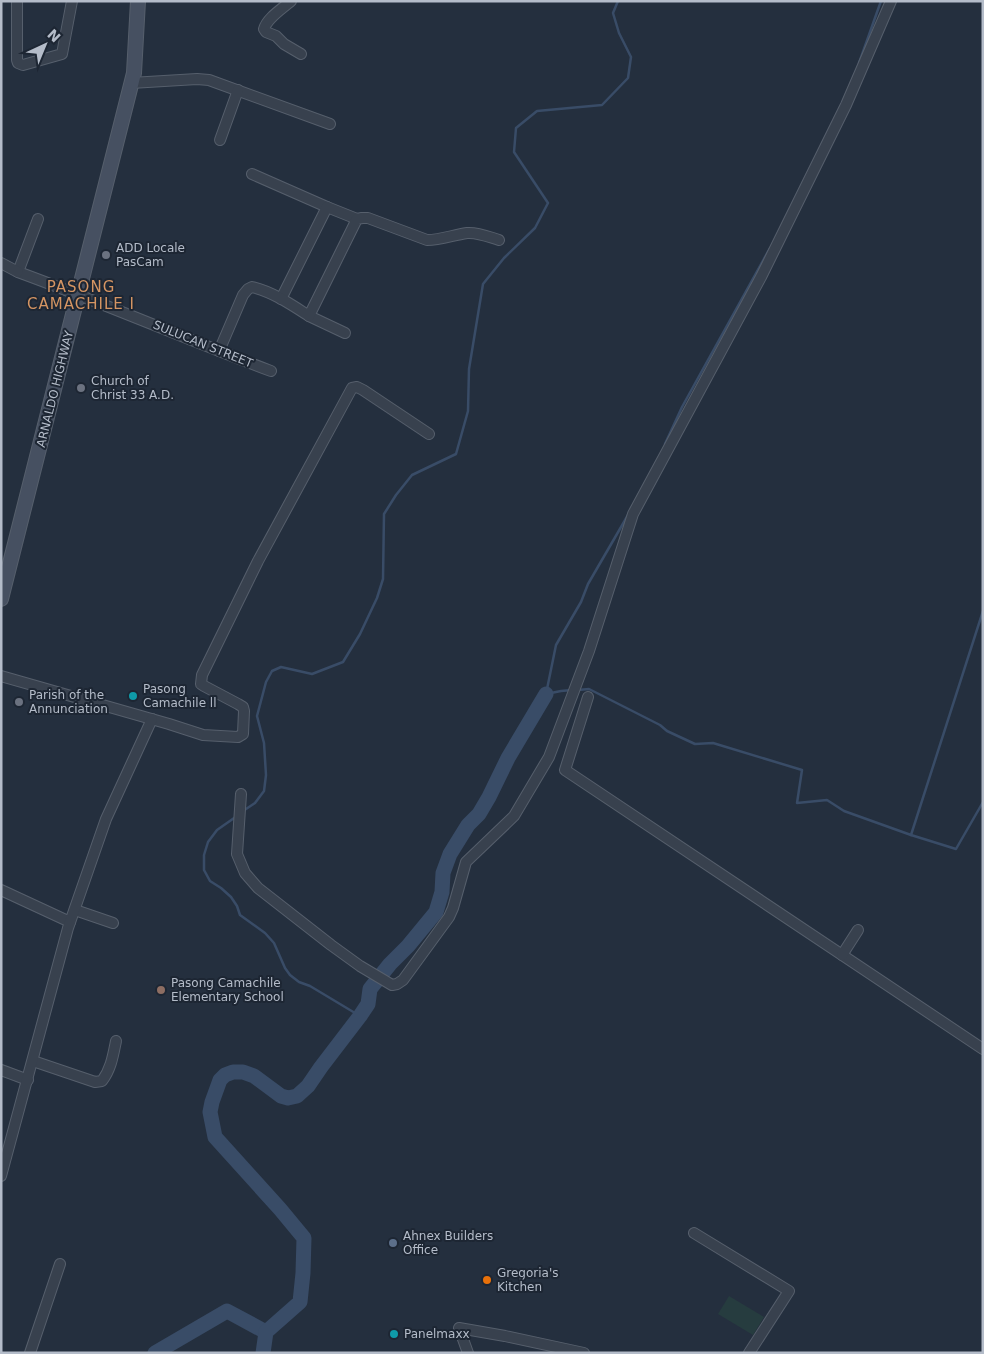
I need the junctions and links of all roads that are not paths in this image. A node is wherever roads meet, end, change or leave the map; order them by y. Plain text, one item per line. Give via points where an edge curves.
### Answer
1 (18, 1) edge
2 (72, 1) edge
3 (138, 1) edge
4 (291, 1) edge
5 (891, 1) edge
6 (301, 54) dead end
7 (133, 72) junction
8 (238, 90) junction
9 (330, 124) dead end
10 (220, 140) dead end
11 (252, 174) dead end
12 (326, 208) junction
13 (38, 219) dead end
14 (357, 219) junction
15 (499, 240) dead end
16 (1, 263) edge
17 (18, 272) junction
18 (79, 294) junction
19 (281, 299) junction
20 (310, 316) junction
21 (345, 333) dead end
22 (219, 351) junction
23 (271, 371) dead end
24 (429, 434) dead end
25 (1, 600) edge
26 (1, 676) edge
27 (588, 697) dead end
28 (152, 719) junction
29 (241, 794) dead end
30 (1, 890) edge
31 (75, 910) junction
32 (70, 922) junction
33 (113, 923) dead end
34 (858, 930) dead end
35 (842, 955) junction
36 (116, 1041) dead end
37 (983, 1049) edge
38 (33, 1061) junction
39 (1, 1070) edge
40 (28, 1080) junction
41 (3, 1160) edge
42 (1, 1176) edge
43 (694, 1233) dead end
44 (60, 1264) dead end
45 (30, 1353) edge
46 (468, 1353) edge
47 (584, 1353) edge
48 (749, 1353) edge

1 - 2 street via 17,60 23,65 62,54
3 - 7 main road, ARNALDO HIGHWAY
4 - 6 street via 269,20 264,29
5 - 29 street via 846,105 761,277 633,514 589,651 549,757 514,816 466,862 448,917 403,980 392,985 360,966 258,888 245,873 237,854
7 - 8 street via 209,80
7 - 18 main road, ARNALDO HIGHWAY
8 - 9 street
8 - 10 street
11 - 12 street
12 - 14 street
12 - 19 street
13 - 17 street
14 - 15 street via 368,218 427,240 468,233
14 - 20 street
16 - 17 street, SULUCAN STREET
17 - 18 street, SULUCAN STREET
18 - 22 street, SULUCAN STREET
18 - 25 main road, ARNALDO HIGHWAY
19 - 20 street
19 - 22 street via 259,288 248,289
20 - 21 street
22 - 23 street, SULUCAN STREET
24 - 28 street via 363,390 352,388 258,562 202,675 201,684 243,707 243,734 238,738 203,735
26 - 28 street
27 - 35 street via 565,770
28 - 31 street via 106,819
30 - 32 street
31 - 32 street
31 - 33 street
32 - 38 street
34 - 35 street
35 - 37 street
36 - 38 street via 112,1063 102,1081 95,1082
38 - 40 street
39 - 40 street
40 - 41 street
41 - 42 street
43 - 48 street via 789,1291
44 - 45 street
46 - 47 street via 459,1328

